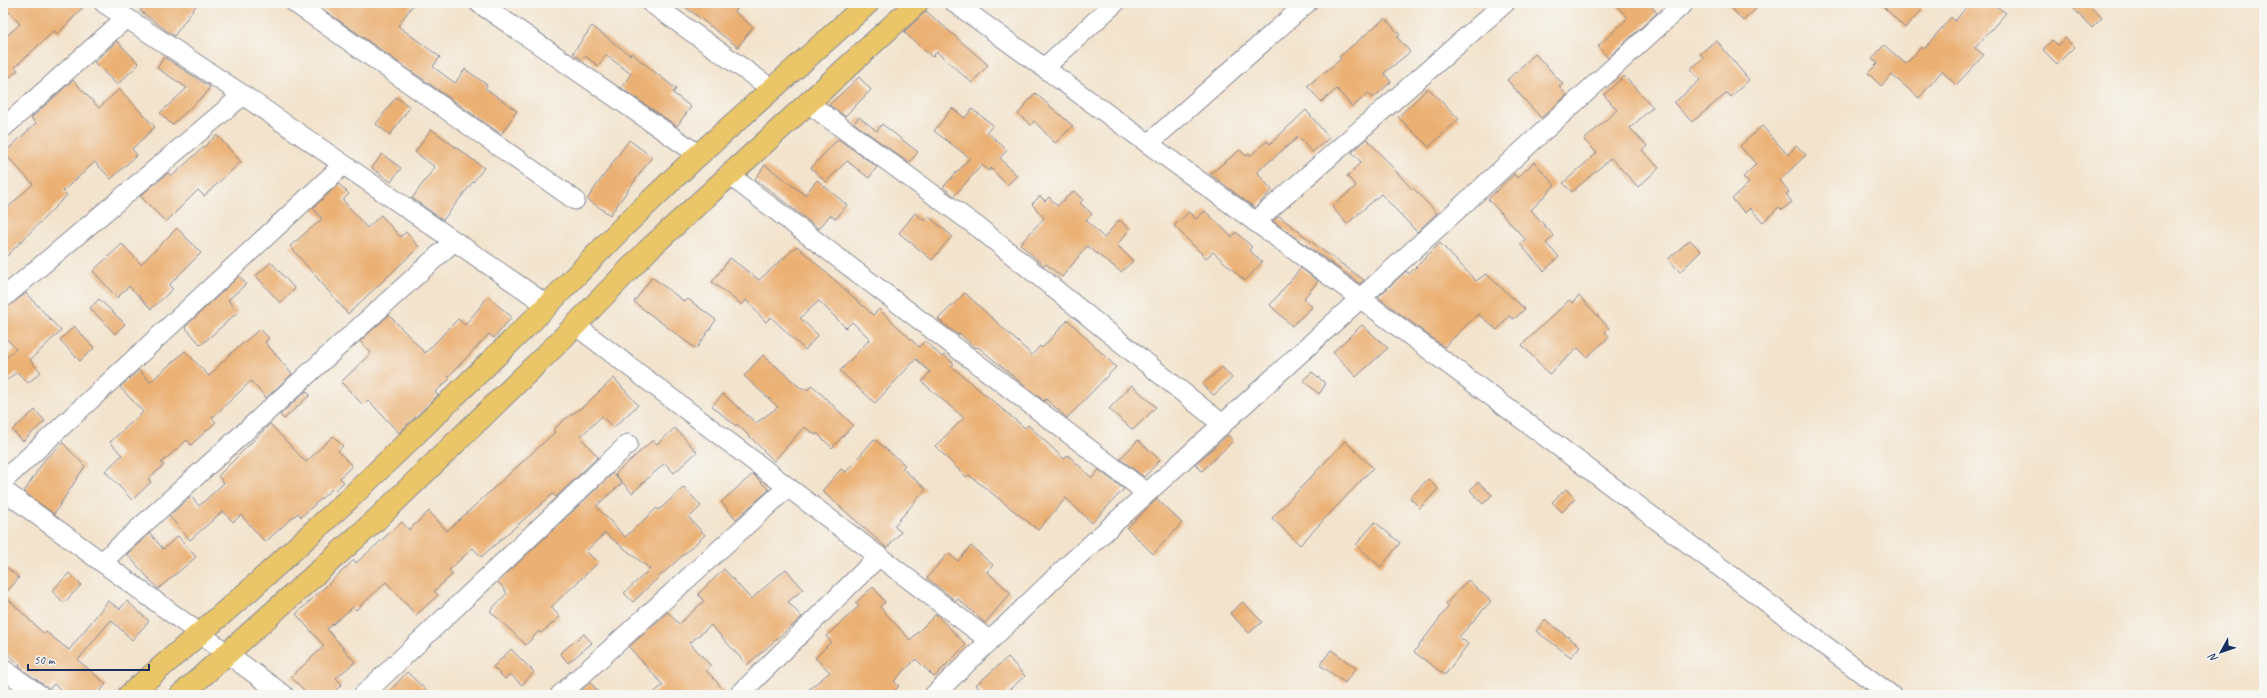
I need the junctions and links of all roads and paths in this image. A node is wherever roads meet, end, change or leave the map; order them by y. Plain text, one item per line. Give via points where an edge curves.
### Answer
1 (104, 3) edge
2 (295, 3) edge
3 (479, 3) edge
4 (651, 3) edge
5 (868, 3) edge
6 (917, 3) edge
7 (954, 3) edge
8 (1116, 3) edge
9 (1308, 3) edge
10 (1505, 3) edge
11 (1684, 3) edge
12 (126, 18) junction
13 (1044, 68) junction
14 (772, 89) junction
15 (243, 95) junction
16 (808, 103) junction
17 (3, 128) edge
18 (1148, 144) junction
19 (699, 155) junction
20 (343, 165) junction
21 (728, 174) junction
22 (575, 200) dead end
23 (1255, 222) junction
24 (454, 241) junction
25 (3, 298) edge
26 (1360, 298) junction
27 (547, 305) junction
28 (575, 325) junction
29 (1222, 424) junction
30 (628, 444) dead end
31 (3, 481) edge
32 (788, 487) junction
33 (3, 490) edge
34 (1147, 493) junction
35 (879, 556) junction
36 (102, 562) junction
37 (200, 633) junction
38 (990, 641) junction
39 (228, 654) junction
40 (3, 669) edge
41 (40, 695) edge
42 (129, 695) edge
43 (181, 695) edge
44 (284, 695) edge
45 (363, 695) edge
46 (560, 695) edge
47 (739, 695) edge
48 (934, 695) edge
49 (1891, 695) edge

1 - 12 street
2 - 22 street
3 - 19 street
4 - 14 street
5 - 14 main road
6 - 16 main road
7 - 13 street
8 - 13 street
9 - 18 street
10 - 23 street
11 - 26 street
12 - 15 street
12 - 17 street
13 - 18 street
14 - 19 main road
15 - 20 street
15 - 25 street
16 - 21 main road
16 - 29 street via 979,228
18 - 23 street
19 - 27 main road via 624,226
20 - 24 street
20 - 31 street
21 - 28 main road via 648,250
21 - 34 street
23 - 26 street
24 - 27 street
24 - 36 street
26 - 29 street
26 - 49 street
27 - 37 main road via 353,495
28 - 32 street
28 - 39 main road via 377,519
29 - 34 street
30 - 45 street
32 - 35 street
32 - 46 street
33 - 36 street
34 - 38 street
35 - 38 street
35 - 47 street
36 - 37 street
37 - 39 street
37 - 42 main road
38 - 48 street
39 - 43 main road
39 - 44 street
40 - 41 street

